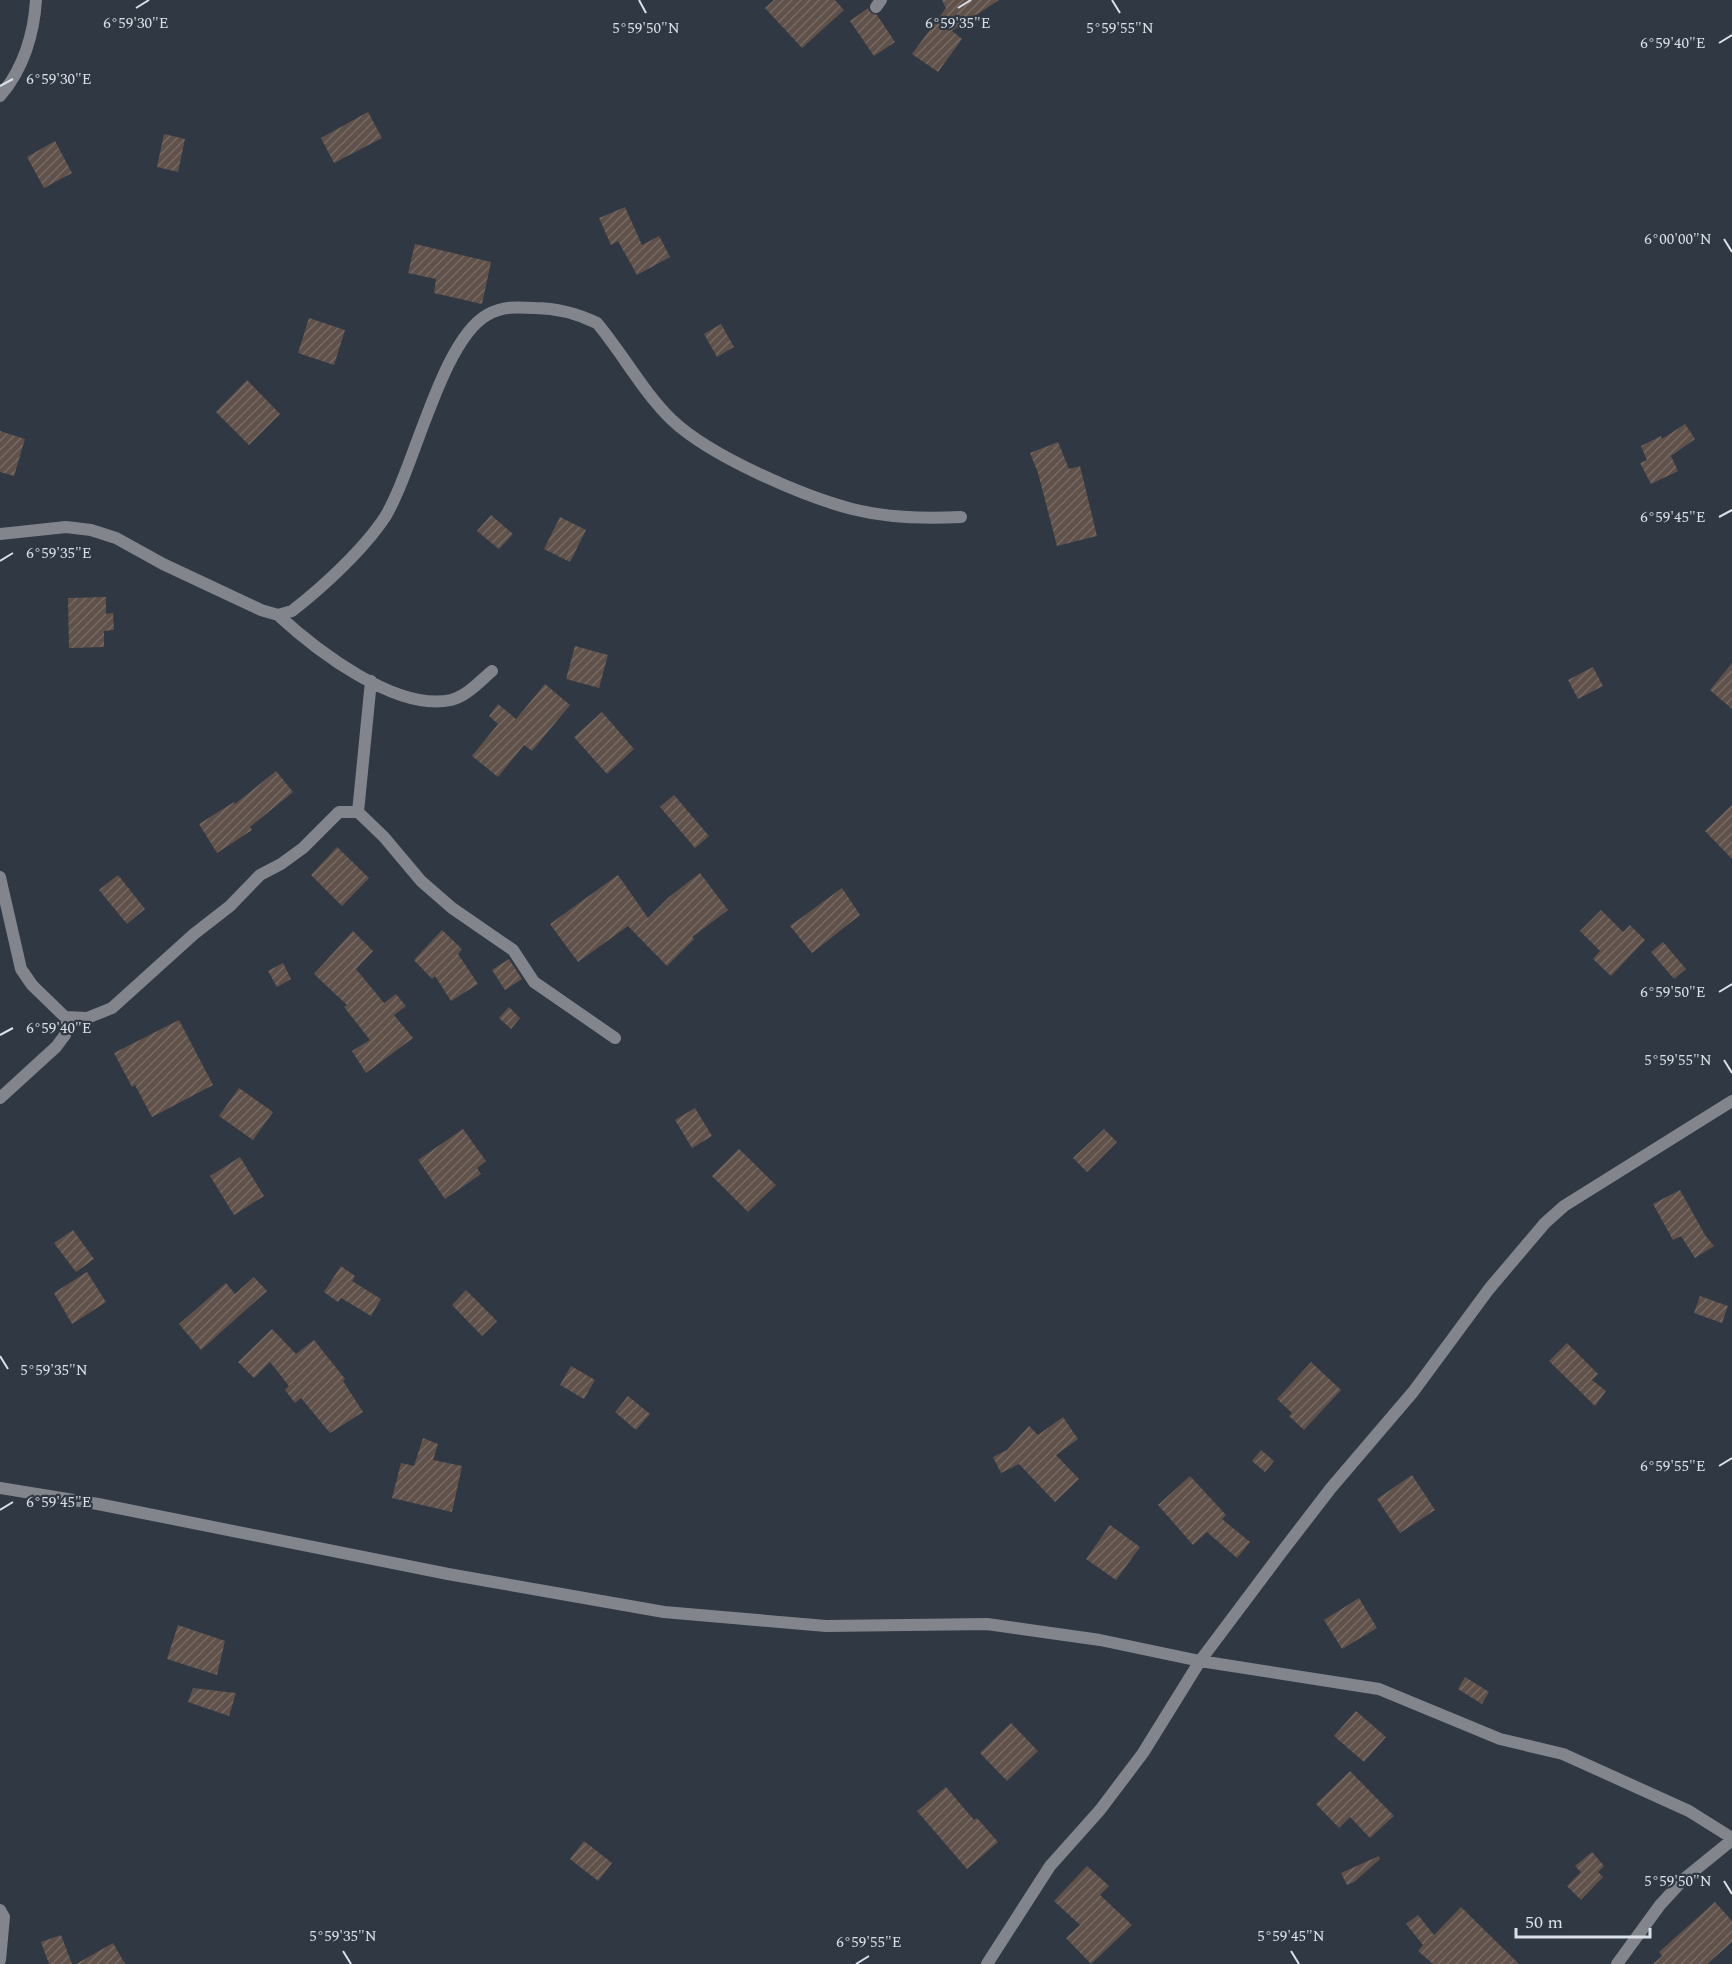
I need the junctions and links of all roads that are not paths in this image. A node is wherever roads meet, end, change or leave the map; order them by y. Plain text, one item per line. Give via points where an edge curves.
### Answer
1 (36, 0) edge
2 (0, 96) edge
3 (961, 517) dead end
4 (0, 534) edge
5 (279, 615) junction
6 (492, 671) dead end
7 (371, 681) junction
8 (358, 812) junction
9 (0, 877) edge
10 (65, 1017) junction
11 (615, 1038) dead end
12 (0, 1098) edge
13 (1732, 1101) edge
14 (0, 1488) edge
15 (1200, 1661) junction
16 (1732, 1839) edge
17 (0, 1910) edge
18 (0, 1960) edge
19 (987, 1964) edge
20 (1617, 1964) edge

1 - 2 street via 25,57
3 - 5 street via 921,519 852,509 751,469 672,421 597,323 580,315 544,308 506,306 485,316 465,337 430,408 386,515 308,598 292,611
4 - 5 street via 66,527 91,530 116,538 163,564
5 - 7 street via 305,640
6 - 7 street via 451,700 423,700
7 - 8 street
8 - 10 street via 339,812 303,848 260,875 223,913 112,1008 87,1018
8 - 11 street via 421,881 513,950 534,982
9 - 10 street via 21,969
10 - 12 street via 65,1035 56,1047
13 - 15 street via 1564,1206 1545,1223 1489,1289 1413,1392 1331,1488
14 - 15 street via 664,1612 826,1626 987,1624
15 - 16 street via 1379,1689 1500,1738 1563,1754 1689,1811
15 - 19 street via 1143,1753 1100,1810 1050,1866
16 - 20 street via 1660,1905
17 - 18 street via 4,1917

